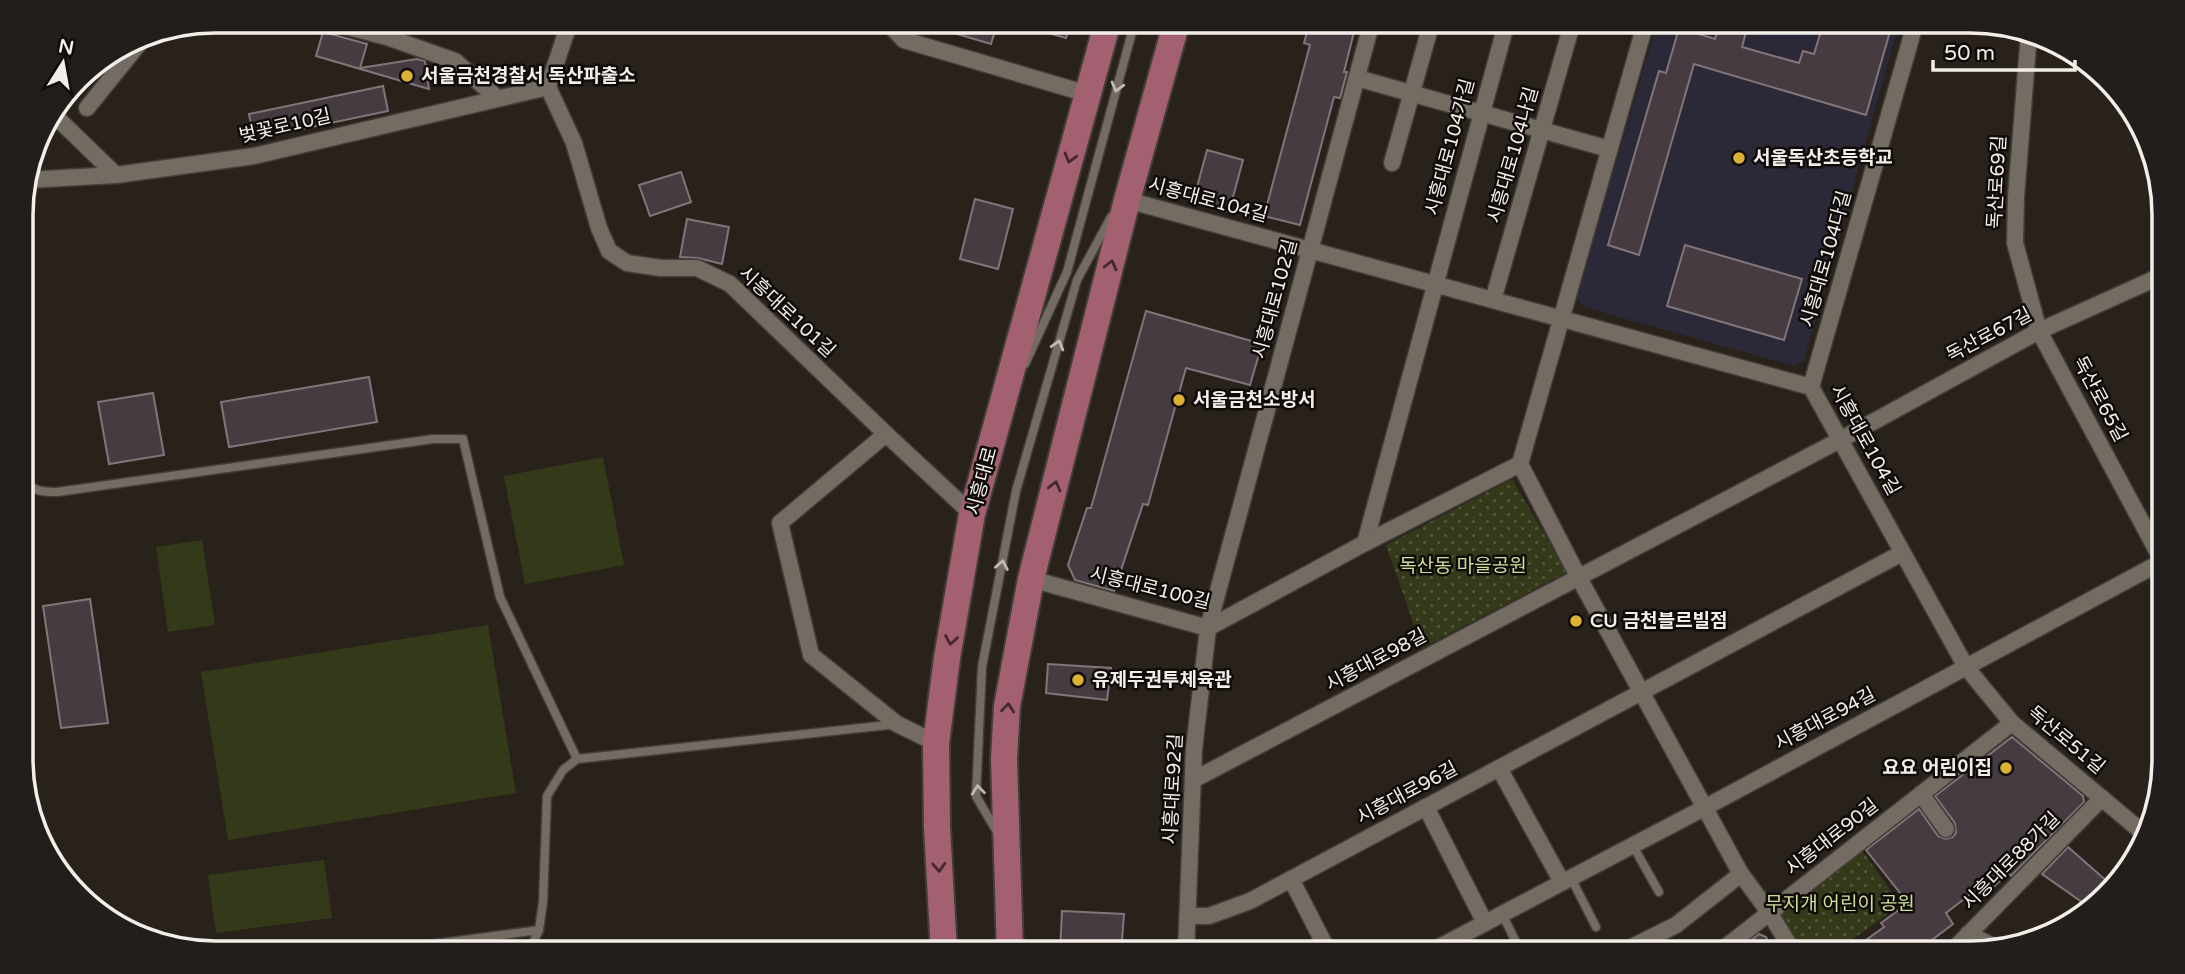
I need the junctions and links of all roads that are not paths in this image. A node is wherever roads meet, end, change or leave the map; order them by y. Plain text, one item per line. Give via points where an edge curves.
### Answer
1 (1105, 33) edge
2 (1132, 33) edge
3 (1174, 33) edge
4 (1369, 33) edge
5 (1428, 33) edge
6 (1504, 33) edge
7 (1570, 33) edge
8 (1642, 33) edge
9 (1913, 33) edge
10 (375, 34) edge
11 (566, 34) edge
12 (898, 34) edge
13 (906, 34) edge
14 (904, 40) junction
15 (2028, 43) edge
16 (131, 54) edge
17 (1357, 79) junction
18 (548, 87) junction
19 (1088, 93) junction
20 (1411, 94) junction
21 (496, 97) junction
22 (88, 108) dead end
23 (1481, 113) junction
24 (60, 121) edge
25 (1542, 130) junction
26 (1609, 149) junction
27 (1392, 163) dead end
28 (116, 175) junction
29 (37, 179) edge
30 (1131, 188) junction
31 (1310, 250) junction
32 (2152, 280) edge
33 (1434, 284) junction
34 (1493, 300) junction
35 (1561, 319) junction
36 (2039, 331) junction
37 (1811, 387) junction
38 (1002, 407) junction
39 (886, 434) junction
40 (1840, 440) junction
41 (1520, 464) junction
42 (33, 489) edge
43 (972, 514) junction
44 (2152, 541) edge
45 (1366, 543) junction
46 (1902, 553) junction
47 (2152, 567) edge
48 (1579, 578) junction
49 (1031, 579) junction
50 (1208, 628) junction
51 (1966, 667) junction
52 (1641, 693) junction
53 (2012, 723) junction
54 (897, 724) junction
55 (936, 743) junction
56 (577, 759) junction
57 (1499, 768) junction
58 (1193, 779) junction
59 (1921, 794) junction
60 (2102, 798) junction
61 (1426, 807) junction
62 (1704, 808) junction
63 (1946, 829) dead end
64 (2138, 829) edge
65 (1633, 846) junction
66 (1008, 850) junction
67 (1741, 874) junction
68 (1291, 879) junction
69 (1567, 880) junction
70 (1659, 892) dead end
71 (1769, 912) junction
72 (1502, 914) junction
73 (1188, 916) junction
74 (1485, 923) junction
75 (1596, 927) dead end
76 (539, 930) junction
77 (1968, 934) junction
78 (1187, 940) edge
79 (1323, 940) edge
80 (1452, 940) edge
81 (1515, 940) edge
82 (1646, 940) edge
83 (1734, 940) edge
84 (1786, 940) edge
85 (1962, 940) edge
86 (1980, 940) edge
87 (463, 941) edge
88 (534, 941) edge
89 (943, 941) edge
90 (1010, 941) edge

1 - 19 main road, 시흥대로
2 -> 38 lane via 1067,272
3 - 30 main road
4 - 17 street, 시흥대로102길
5 - 20 street
6 - 23 street, 시흥대로104가길
7 - 25 street, 시흥대로104나길
8 - 26 street
9 - 37 street, 시흥대로104다길
10 - 21 street via 455,61
11 - 18 street
12 - 14 street
13 - 14 street
14 - 19 street
15 - 36 street, 독산로69길 via 2015,243
16 - 22 street
17 - 20 street
17 - 31 street, 시흥대로102길
18 - 21 street, 벚꽃로10길
18 - 39 street, 시흥대로101길 via 574,143 609,251 627,263 697,268 730,284
19 -> 38 main road, 시흥대로
20 - 23 street
20 - 27 street
21 - 28 street, 벚꽃로10길 via 254,156
23 - 25 street
23 - 33 street, 시흥대로104가길
24 - 28 street
25 - 26 street
25 - 34 street, 시흥대로104나길
26 - 35 street
28 - 29 street, 벚꽃로10길
30 - 31 street, 시흥대로104길
49 -> 30 main road
66 -> 30 lane via 976,796 982,667 1016,491 1077,280
31 - 33 street, 시흥대로104길
31 - 50 street, 시흥대로102길
32 - 36 street, 독산로67길
33 - 34 street, 시흥대로104길
33 - 45 street
34 - 35 street, 시흥대로104길
35 - 37 street, 시흥대로104길
35 - 41 street
36 - 40 street, 독산로67길
36 - 44 street, 독산로65길
37 - 40 street, 시흥대로104길
38 - 43 main road, 시흥대로
39 - 43 street, 시흥대로101길
39 - 54 street via 780,523 811,655
40 - 46 street, 시흥대로104길
40 - 48 street, 시흥대로98길
41 - 45 street, 시흥대로100길
41 - 48 street
42 - 56 lane via 57,492 420,441 463,439 500,597
43 -> 55 main road, 시흥대로
45 - 50 street, 시흥대로100길
46 - 51 street, 시흥대로104길
46 - 52 street, 시흥대로96길
47 - 51 street, 독산로65길
48 - 52 street
48 - 58 street, 시흥대로98길
49 - 50 street, 시흥대로100길
66 -> 49 main road via 1007,706
50 - 58 street, 시흥대로92길
51 - 53 street, 독산로51길
51 - 62 street, 시흥대로94길
52 - 57 street, 시흥대로96길
52 - 62 street
53 - 59 street, 시흥대로90길
53 - 60 street, 독산로51길
54 - 55 street
54 - 56 lane
55 -> 89 main road, 시흥대로
56 - 76 lane via 563,770 547,796
57 - 61 street, 시흥대로96길
57 - 69 street
58 - 73 street, 시흥대로92길
59 - 63 street
59 - 71 street, 시흥대로90길
60 - 64 street, 독산로51길
60 - 77 street, 시흥대로88가길
61 - 68 street, 시흥대로96길
61 - 74 street
62 - 65 street, 시흥대로94길
62 - 67 street
65 - 69 street, 시흥대로94길
65 - 70 lane
66 - 90 main road
67 - 71 street
67 - 82 street via 1676,925
68 - 73 street, 시흥대로96길 via 1209,916
68 - 79 street
69 - 72 street, 시흥대로94길
69 - 75 lane
71 - 83 street, 시흥대로90길
71 - 84 street
72 - 74 street, 시흥대로94길
72 - 81 lane
73 - 78 street, 시흥대로92길
74 - 80 street, 시흥대로94길
76 - 87 lane
76 - 88 lane
77 - 85 street, 시흥대로88가길
77 - 86 street

